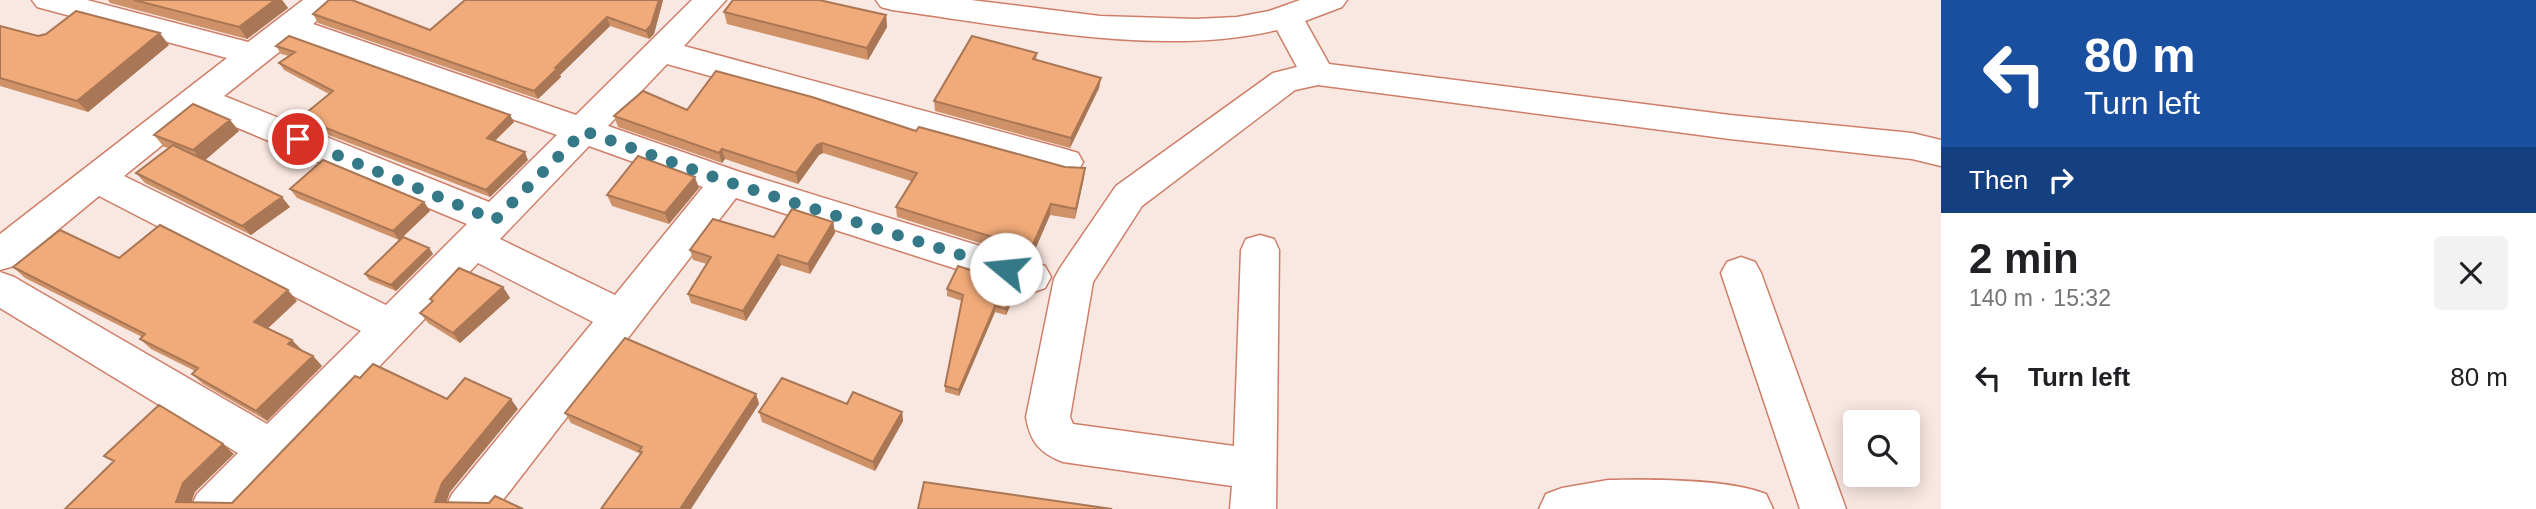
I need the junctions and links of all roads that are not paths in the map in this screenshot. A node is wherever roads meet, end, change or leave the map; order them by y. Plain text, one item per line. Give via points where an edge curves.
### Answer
1 (48, 0) edge
2 (323, 0) edge
3 (710, 0) edge
4 (892, 0) edge
5 (1331, 0) edge
6 (1286, 16) junction
7 (290, 28) junction
8 (660, 51) junction
9 (256, 55) junction
10 (1318, 74) junction
11 (200, 99) junction
12 (584, 131) junction
13 (1941, 153) edge
14 (1065, 162) dead end
15 (97, 179) junction
16 (728, 182) junction
17 (484, 232) junction
18 (1260, 250) dead end
19 (0, 255) edge
20 (1741, 273) dead end
21 (1031, 277) dead end
22 (0, 288) edge
23 (621, 317) junction
24 (391, 327) junction
25 (271, 449) junction
26 (1254, 489) edge
27 (213, 509) edge
28 (468, 509) edge
29 (1562, 509) edge
30 (1750, 509) edge
31 (1823, 509) edge

1 - 9 street
2 - 7 street
3 - 8 street
4 - 6 street via 1100,27 1237,28
5 - 6 street
6 - 10 street
7 - 9 street
7 - 12 street
8 - 12 street
8 - 14 street
9 - 11 street
10 - 13 street
10 - 26 street via 1284,81 1129,197 1074,279 1048,417 1050,431 1063,442
11 - 15 street
11 - 17 street
12 - 16 street
12 - 17 street
15 - 19 street
15 - 24 street
16 - 21 street
16 - 23 street
17 - 23 street
17 - 24 street
18 - 26 street
20 - 31 street
22 - 25 street
23 - 28 street
24 - 25 street
25 - 27 street
29 - 30 street via 1631,500

